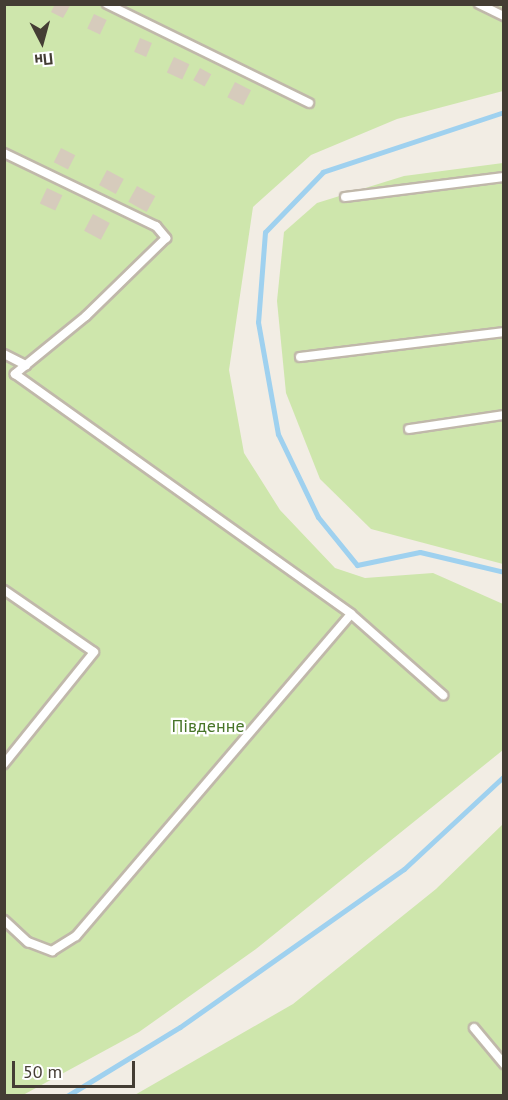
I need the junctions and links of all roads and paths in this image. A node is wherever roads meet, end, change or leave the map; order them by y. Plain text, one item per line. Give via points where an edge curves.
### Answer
1 (107, 4) edge
2 (479, 4) edge
3 (504, 16) edge
4 (309, 104) dead end
5 (4, 153) edge
6 (504, 177) edge
7 (345, 198) dead end
8 (504, 332) edge
9 (4, 354) edge
10 (300, 357) dead end
11 (26, 365) junction
12 (504, 416) edge
13 (409, 429) dead end
14 (4, 590) edge
15 (351, 614) junction
16 (443, 694) dead end
17 (4, 764) edge
18 (4, 920) edge
19 (474, 1028) dead end
20 (504, 1064) edge

1 - 4 lane
2 - 3 lane
5 - 11 lane via 156,226 166,238
6 - 7 lane
8 - 10 lane
9 - 11 lane
11 - 15 lane via 15,374 60,410 219,515
12 - 13 lane
14 - 17 lane via 94,652
15 - 16 lane
15 - 18 lane via 76,936 52,951 28,942
19 - 20 lane

